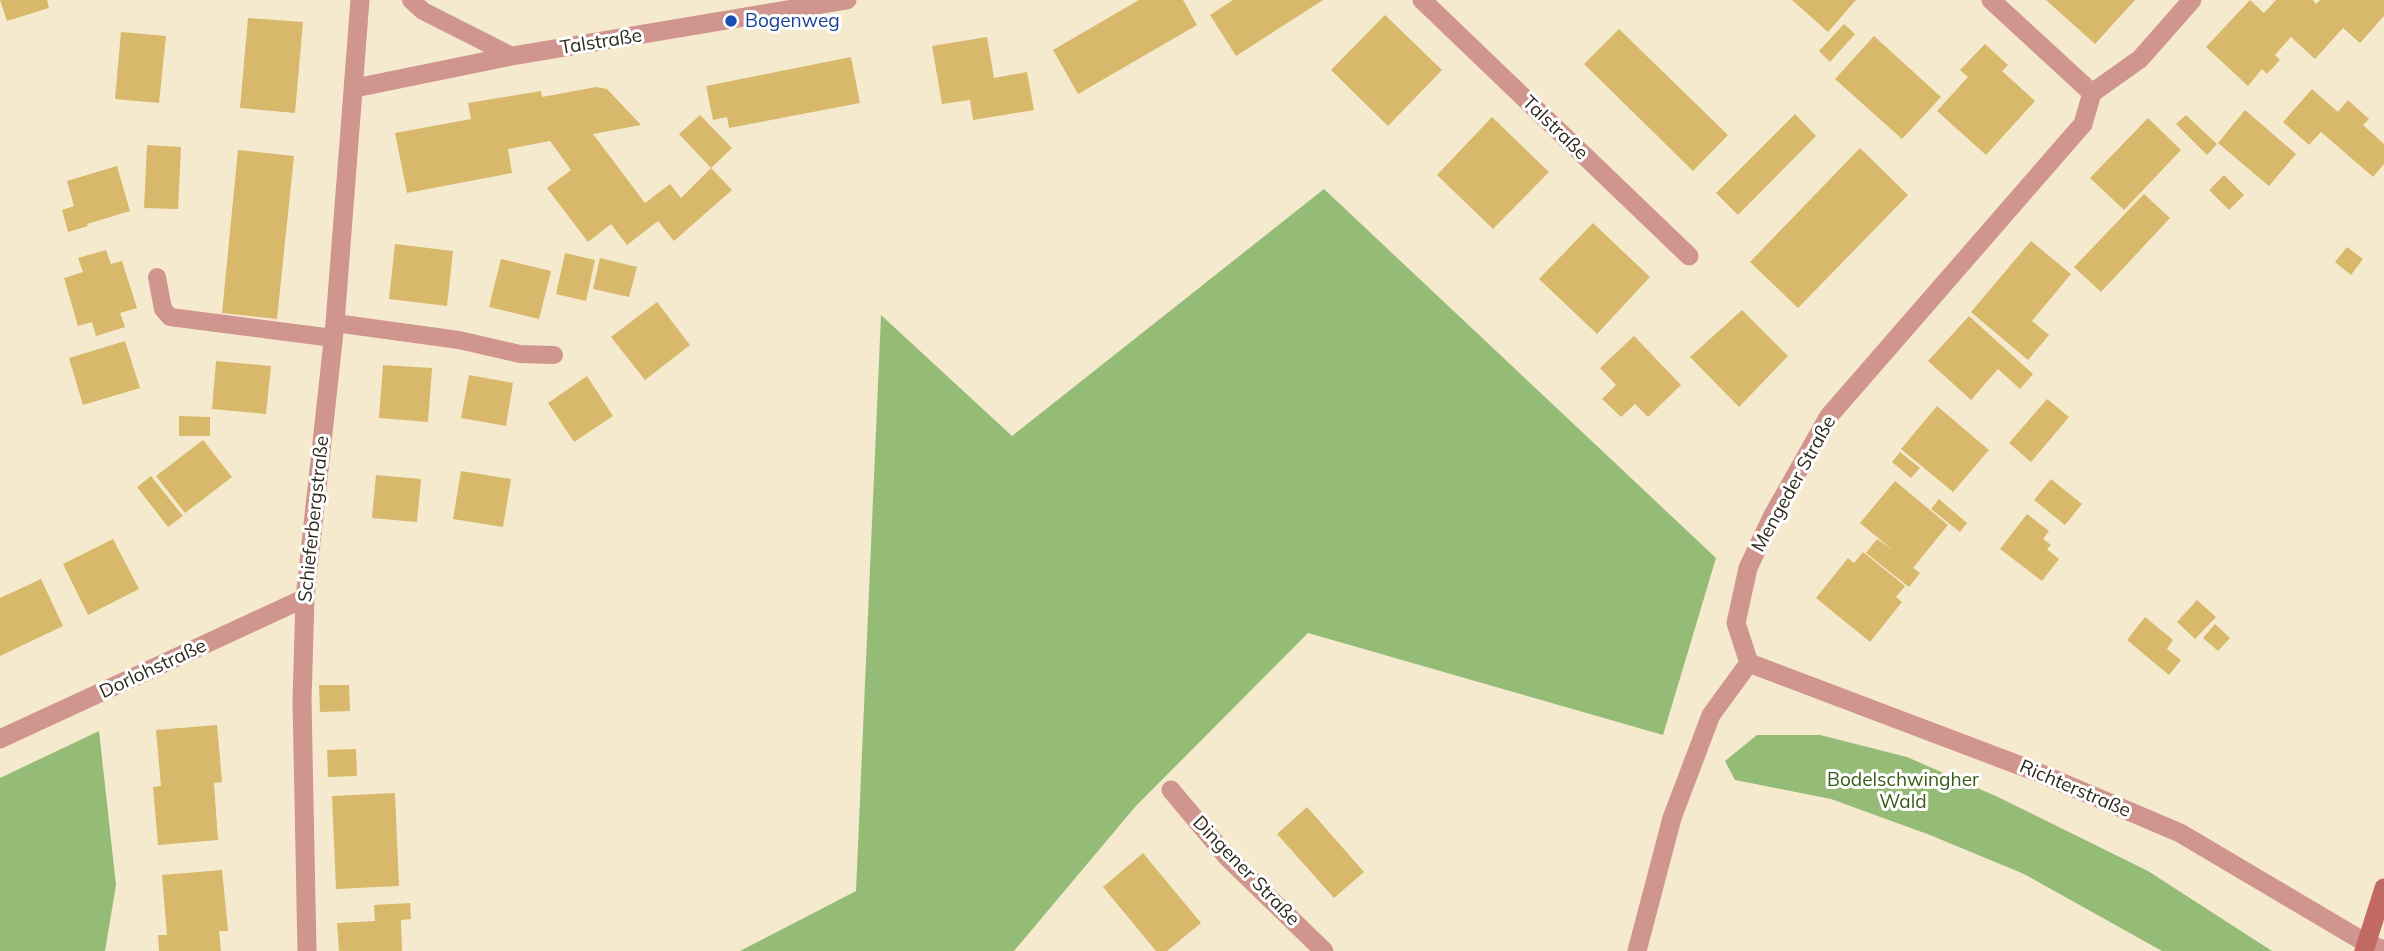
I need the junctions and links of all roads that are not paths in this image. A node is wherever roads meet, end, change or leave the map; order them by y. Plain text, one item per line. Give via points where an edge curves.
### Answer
1 (360, 0) edge
2 (411, 0) edge
3 (847, 0) edge
4 (1422, 0) edge
5 (1991, 0) edge
6 (2192, 0) edge
7 (512, 57) junction
8 (355, 88) junction
9 (2092, 93) junction
10 (1689, 256) dead end
11 (157, 277) dead end
12 (334, 331) junction
13 (554, 355) dead end
14 (305, 598) junction
15 (1749, 663) junction
16 (0, 739) edge
17 (1171, 790) dead end
18 (2384, 888) edge
19 (2371, 948) edge
20 (307, 951) edge
21 (1324, 951) edge
22 (1637, 951) edge

1 - 8 street, Schieferbergstraße
2 - 7 lane via 423,11
3 - 7 street, Talstraße
4 - 10 street, Talstraße
5 - 9 street
6 - 9 street via 2140,58
7 - 8 street, Talstraße
8 - 12 street, Schieferbergstraße
9 - 15 street, Mengeder Straße via 2082,124 1829,416 1748,568 1736,623
11 - 12 lane via 163,309 170,317
12 - 13 lane via 459,340 520,354
12 - 14 street, Schieferbergstraße
14 - 16 street, Dorlohstraße
14 - 20 street, Schieferbergstraße via 302,701
15 - 19 street, Richterstraße via 2037,772 2180,834
15 - 22 street via 1711,715 1672,818
17 - 21 street, Dingener Straße via 1228,858
18 - 19 main road

